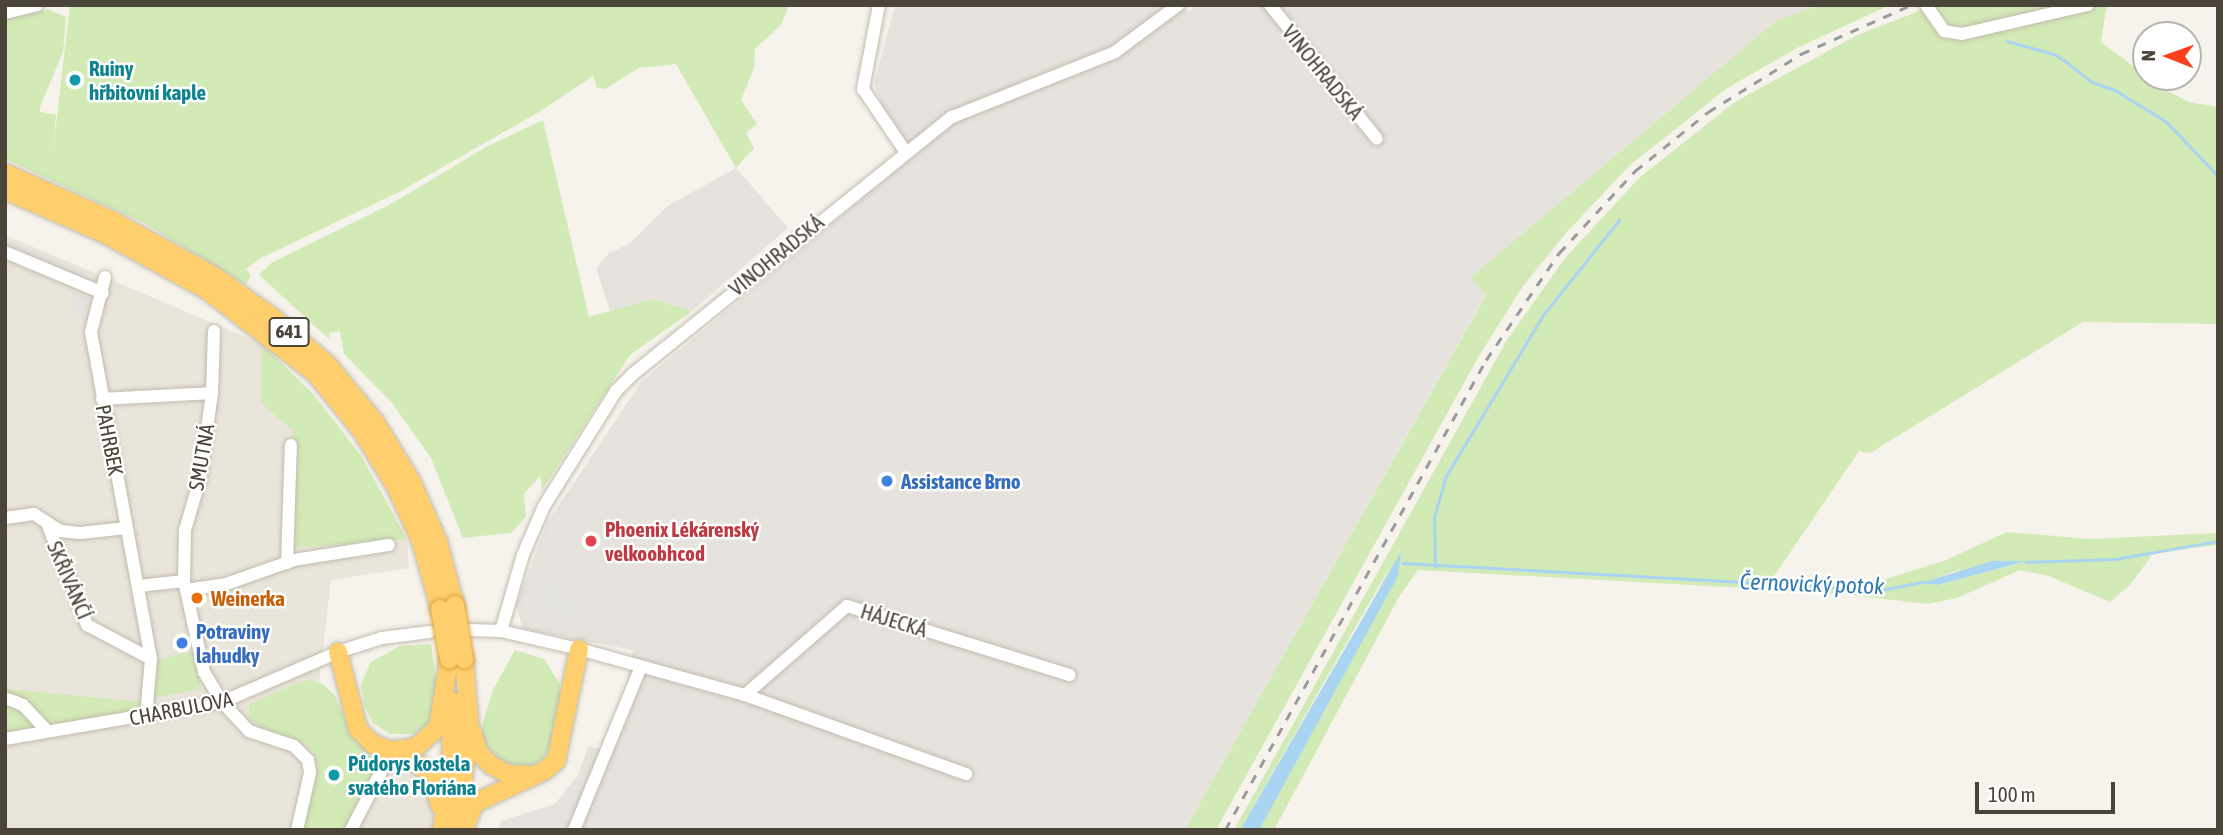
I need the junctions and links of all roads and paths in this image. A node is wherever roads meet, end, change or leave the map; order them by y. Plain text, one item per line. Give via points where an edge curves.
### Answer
1 (37, 5) edge
2 (879, 5) edge
3 (1178, 5) edge
4 (1270, 5) edge
5 (1926, 5) edge
6 (2088, 5) edge
7 (5, 13) edge
8 (1377, 139) dead end
9 (905, 151) junction
10 (5, 173) edge
11 (5, 190) edge
12 (5, 252) edge
13 (105, 276) dead end
14 (103, 293) junction
15 (214, 331) dead end
16 (212, 393) junction
17 (102, 399) junction
18 (291, 446) dead end
19 (5, 518) edge
20 (47, 523) junction
21 (127, 528) junction
22 (389, 545) dead end
23 (287, 563) junction
24 (139, 586) junction
25 (185, 586) junction
26 (448, 607) junction
27 (470, 630) dead end
28 (501, 631) junction
29 (430, 632) dead end
30 (579, 649) junction
31 (338, 652) junction
32 (151, 659) junction
33 (456, 659) junction
34 (641, 667) junction
35 (1070, 676) dead end
36 (745, 695) junction
37 (5, 698) edge
38 (222, 702) junction
39 (146, 716) junction
40 (469, 720) junction
41 (47, 732) junction
42 (5, 738) edge
43 (398, 751) junction
44 (383, 768) dead end
45 (540, 774) junction
46 (966, 774) dead end
47 (297, 830) edge
48 (351, 830) edge
49 (442, 830) edge
50 (460, 830) edge
51 (574, 830) edge

1 - 7 street
2 - 9 street via 863,89
3 - 9 street, VINOHRADSKÁ via 1115,52 977,105
4 - 8 street, VINOHRADSKÁ
5 - 6 street via 1944,31 1962,34
9 - 28 street, VINOHRADSKÁ via 719,300 616,391 544,506 523,555
10 - 26 highway, 641 via 111,220 214,276 271,316 328,365 376,422 411,481 438,542
11 - 26 highway, 641 via 105,234 207,290 316,374 362,431 396,487
12 - 14 street
13 - 14 street, PAHRBEK
14 - 17 street, PAHRBEK via 91,332
15 - 16 street, SMUTNÁ
16 - 17 street
16 - 25 street, SMUTNÁ via 200,479 185,530
17 - 21 street, PAHRBEK
18 - 23 street
19 - 20 street, SKŘIVÁNČÍ via 34,514
20 - 21 street via 80,533
20 - 32 street, SKŘIVÁNČÍ via 87,625
21 - 24 street, PAHRBEK
22 - 23 street
23 - 25 street via 226,584
24 - 25 street
24 - 32 street, PAHRBEK
25 - 38 street, SMUTNÁ via 204,671
26 - 33 highway, 641, bridge
27 - 28 street
28 - 30 street
29 - 31 street, CHARBULOVA via 382,638
30 - 34 street
30 - 45 highway via 562,745 554,764
31 - 38 street, CHARBULOVA
31 - 43 highway via 358,729 373,744
32 - 39 street, PAHRBEK
33 - 40 highway, 641
33 - 43 highway via 438,728 421,744
33 - 49 highway, 641
34 - 36 street
34 - 51 street
35 - 36 street, HÁJECKÁ via 847,606
36 - 46 street
37 - 41 street via 36,715
38 - 39 street, CHARBULOVA
38 - 47 street, SMUTNÁ via 249,731 293,746 308,760 310,773
39 - 41 street, CHARBULOVA
40 - 45 highway via 477,749 491,765 513,775
40 - 50 highway, 641
41 - 42 street, CHARBULOVA
43 - 49 highway via 435,778
44 - 48 street
45 - 50 highway via 475,803

